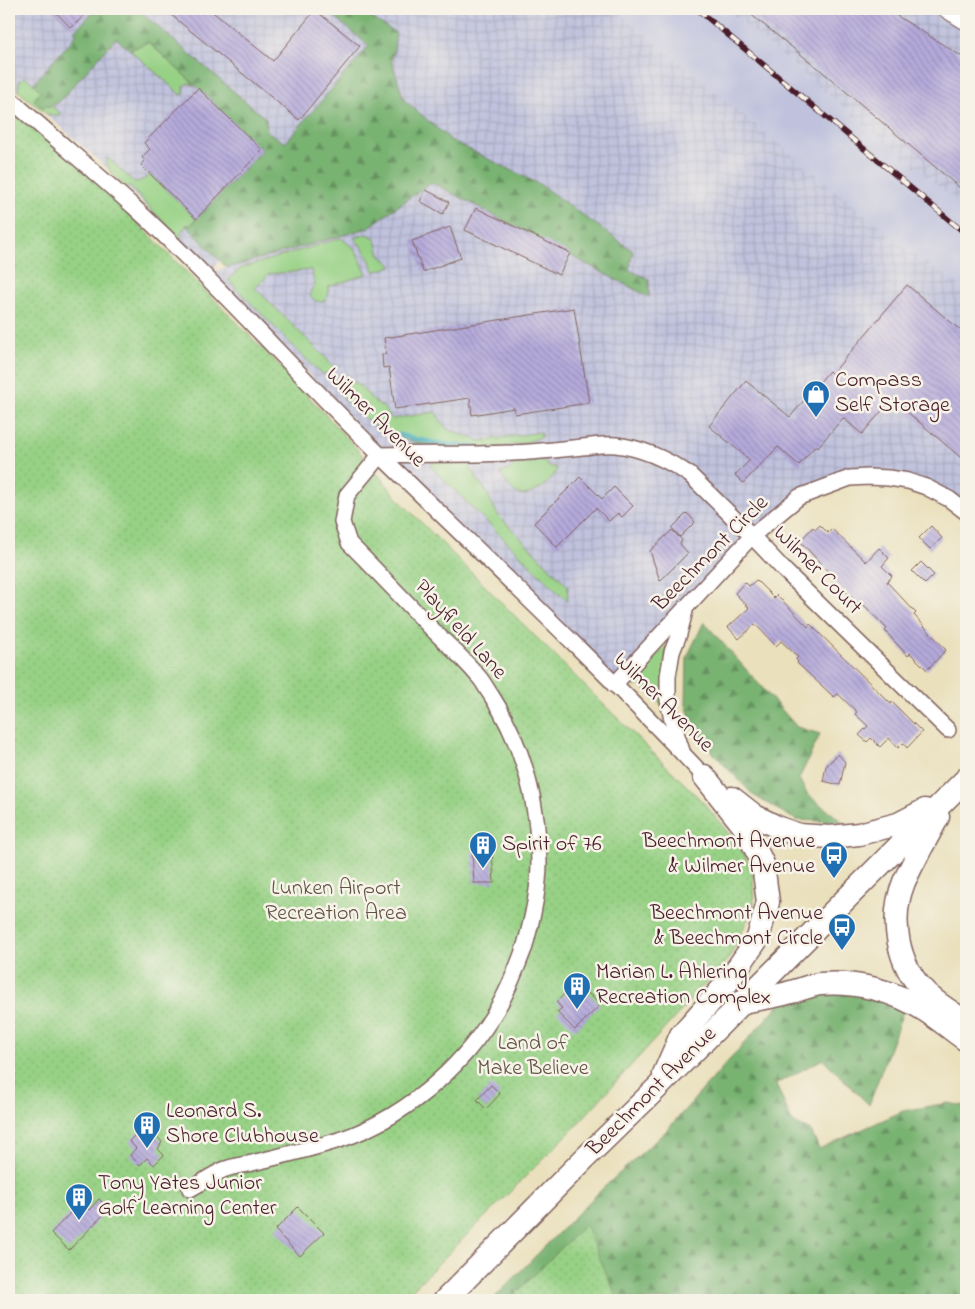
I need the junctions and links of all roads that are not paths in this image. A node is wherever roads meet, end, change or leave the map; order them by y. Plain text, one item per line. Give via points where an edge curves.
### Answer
1 (948, 9) edge
2 (966, 20) edge
3 (9, 98) edge
4 (380, 455) junction
5 (966, 512) edge
6 (752, 536) junction
7 (685, 609) junction
8 (614, 685) junction
9 (948, 730) dead end
10 (684, 754) junction
11 (704, 776) junction
12 (966, 779) edge
13 (947, 798) junction
14 (742, 1002) junction
15 (966, 1022) edge
16 (966, 1040) edge
17 (658, 1087) junction
18 (190, 1190) dead end
19 (445, 1300) edge

1 - 2 main road
3 - 4 street, Wilmer Avenue via 134,207
4 - 6 street, Wilmer Court via 477,455 616,445 660,458 690,475
4 - 8 street, Wilmer Avenue
4 - 18 street, Playfield Lane via 347,496 342,522 349,542 478,676 500,708 523,761 533,798 539,864 532,921 514,976 487,1026 429,1090 381,1122 355,1134 224,1170
5 - 6 street, Beechmont Circle via 949,499 908,481 850,478 799,497
6 - 7 street, Beechmont Circle
6 - 9 street, Wilmer Court
7 - 8 street, Beechmont Circle
7 - 10 street via 668,676 672,720
8 - 10 street, Wilmer Avenue
10 - 11 street, Wilmer Avenue
11 - 13 highway via 755,816 799,836 859,834 898,824
11 - 17 highway via 746,828 763,864 768,902 758,938 727,983 681,1035
12 - 13 highway, Beechmont Avenue
13 - 14 highway, Beechmont Avenue
13 - 15 highway via 904,883 897,927 907,970 926,993
14 - 16 highway via 819,984 851,984 900,997 925,1010
14 - 17 highway, Beechmont Avenue
17 - 19 highway, Beechmont Avenue

